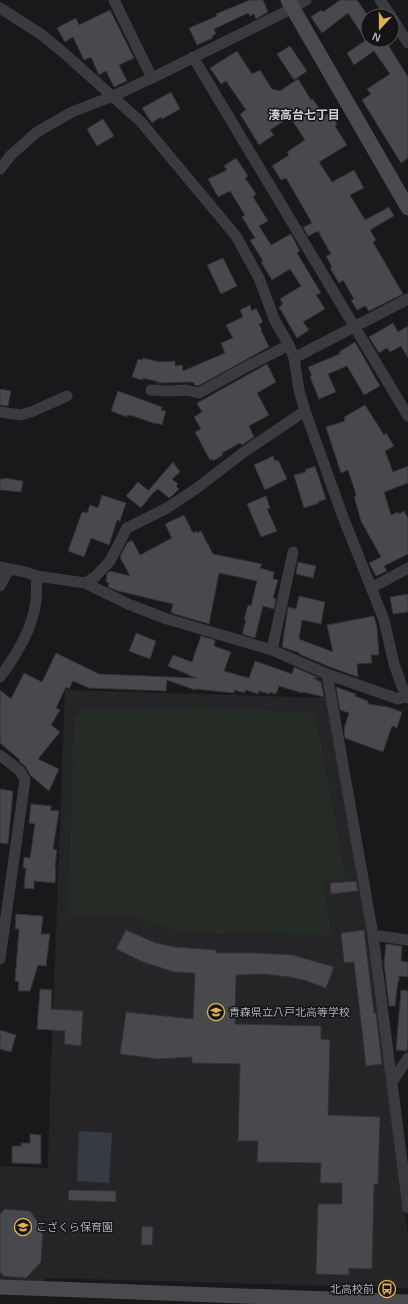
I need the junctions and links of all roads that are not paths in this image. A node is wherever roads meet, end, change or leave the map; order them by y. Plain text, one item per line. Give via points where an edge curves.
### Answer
1 (114, 0) edge
2 (306, 0) edge
3 (290, 4) edge
4 (0, 8) edge
5 (400, 31) edge
6 (408, 43) edge
7 (193, 57) junction
8 (152, 78) junction
9 (113, 96) junction
10 (0, 169) edge
11 (408, 208) edge
12 (408, 299) edge
13 (354, 327) junction
14 (289, 345) junction
15 (294, 358) junction
16 (151, 390) dead end
17 (67, 396) dead end
18 (305, 411) junction
19 (0, 412) edge
20 (408, 416) edge
21 (293, 552) dead end
22 (5, 568) edge
23 (408, 568) edge
24 (37, 576) junction
25 (85, 583) junction
26 (0, 586) edge
27 (371, 588) junction
28 (272, 650) junction
29 (327, 674) junction
30 (0, 677) edge
31 (407, 697) edge
32 (0, 755) edge
33 (373, 935) junction
34 (408, 940) edge
35 (0, 958) edge
36 (406, 1064) edge
37 (392, 1082) junction
38 (408, 1208) edge
39 (0, 1287) edge
40 (324, 1302) edge
41 (408, 1302) edge

1 - 8 street
2 - 3 street
3 - 7 street
3 - 11 street
4 - 9 street via 42,35
5 - 6 street
7 - 8 street
7 - 13 street
8 - 9 street
9 - 10 street via 72,112 37,132 11,155
9 - 14 street via 141,122 236,236 258,278 275,321
12 - 13 street
13 - 15 street
13 - 20 street
14 - 15 street
14 - 16 street via 199,393 186,390
15 - 18 street
17 - 19 street via 20,415
18 - 25 street via 167,508 127,528 110,561 95,577
18 - 27 street
21 - 28 street
22 - 24 street
22 - 26 street
23 - 27 street
24 - 25 street
24 - 30 street via 36,601 26,636
25 - 28 street via 128,604 167,618
27 - 31 street via 384,620 394,664
28 - 29 street
29 - 31 street via 398,699
29 - 33 street
32 - 35 street via 20,771 25,780
33 - 34 street
33 - 37 street
36 - 37 street
37 - 38 street
39 - 40 street
40 - 41 street

